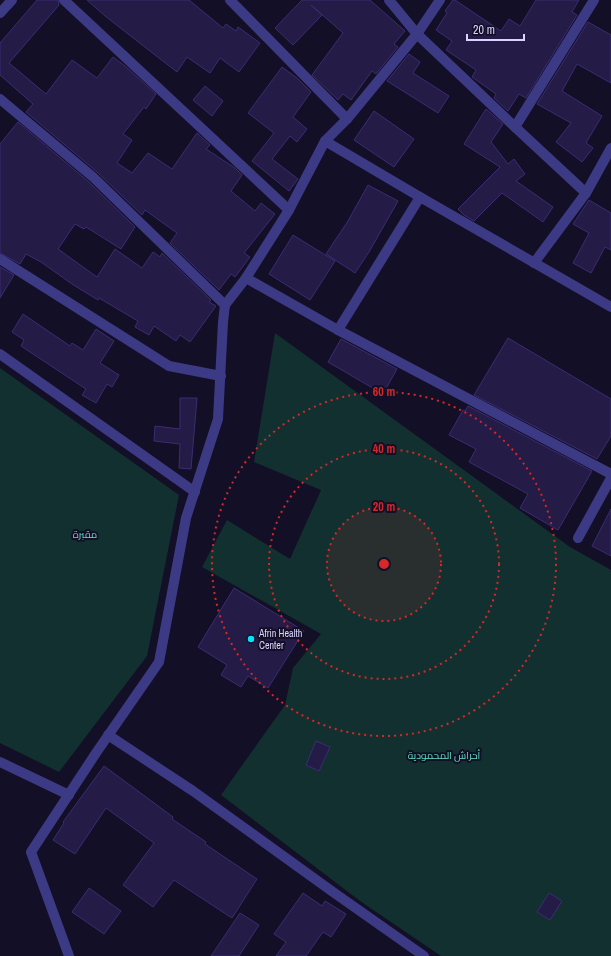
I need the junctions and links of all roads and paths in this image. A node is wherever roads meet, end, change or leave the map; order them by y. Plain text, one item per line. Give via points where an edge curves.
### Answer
1 (12, 0) edge
2 (64, 0) edge
3 (230, 0) edge
4 (389, 0) edge
5 (440, 0) edge
6 (594, 0) edge
7 (0, 13) edge
8 (417, 34) junction
9 (0, 99) edge
10 (347, 119) junction
11 (515, 127) junction
12 (325, 141) junction
13 (611, 148) edge
14 (586, 192) junction
15 (420, 197) junction
16 (289, 210) junction
17 (0, 259) edge
18 (534, 263) junction
19 (246, 278) junction
20 (225, 306) junction
21 (611, 307) edge
22 (338, 330) junction
23 (0, 354) edge
24 (221, 376) junction
25 (611, 474) edge
26 (611, 478) edge
27 (195, 492) junction
28 (578, 538) dead end
29 (108, 735) junction
30 (0, 762) edge
31 (69, 795) junction
32 (69, 956) edge
33 (424, 956) edge

1 - 7 street
2 - 16 street
3 - 10 street
4 - 8 street
5 - 8 street
6 - 11 street
8 - 10 street
8 - 11 street
9 - 20 street via 93,178
10 - 12 street
11 - 14 street
12 - 15 street
12 - 16 street
13 - 14 street
14 - 18 street
15 - 18 street
15 - 22 street
16 - 19 street
17 - 24 street via 169,366
18 - 21 street
19 - 20 street
19 - 22 street
20 - 24 street
22 - 25 street
23 - 27 street
24 - 27 street via 218,419
26 - 28 street
27 - 29 street via 186,518 159,662
29 - 31 street
29 - 33 street via 193,791
30 - 31 street
31 - 32 street via 31,852

